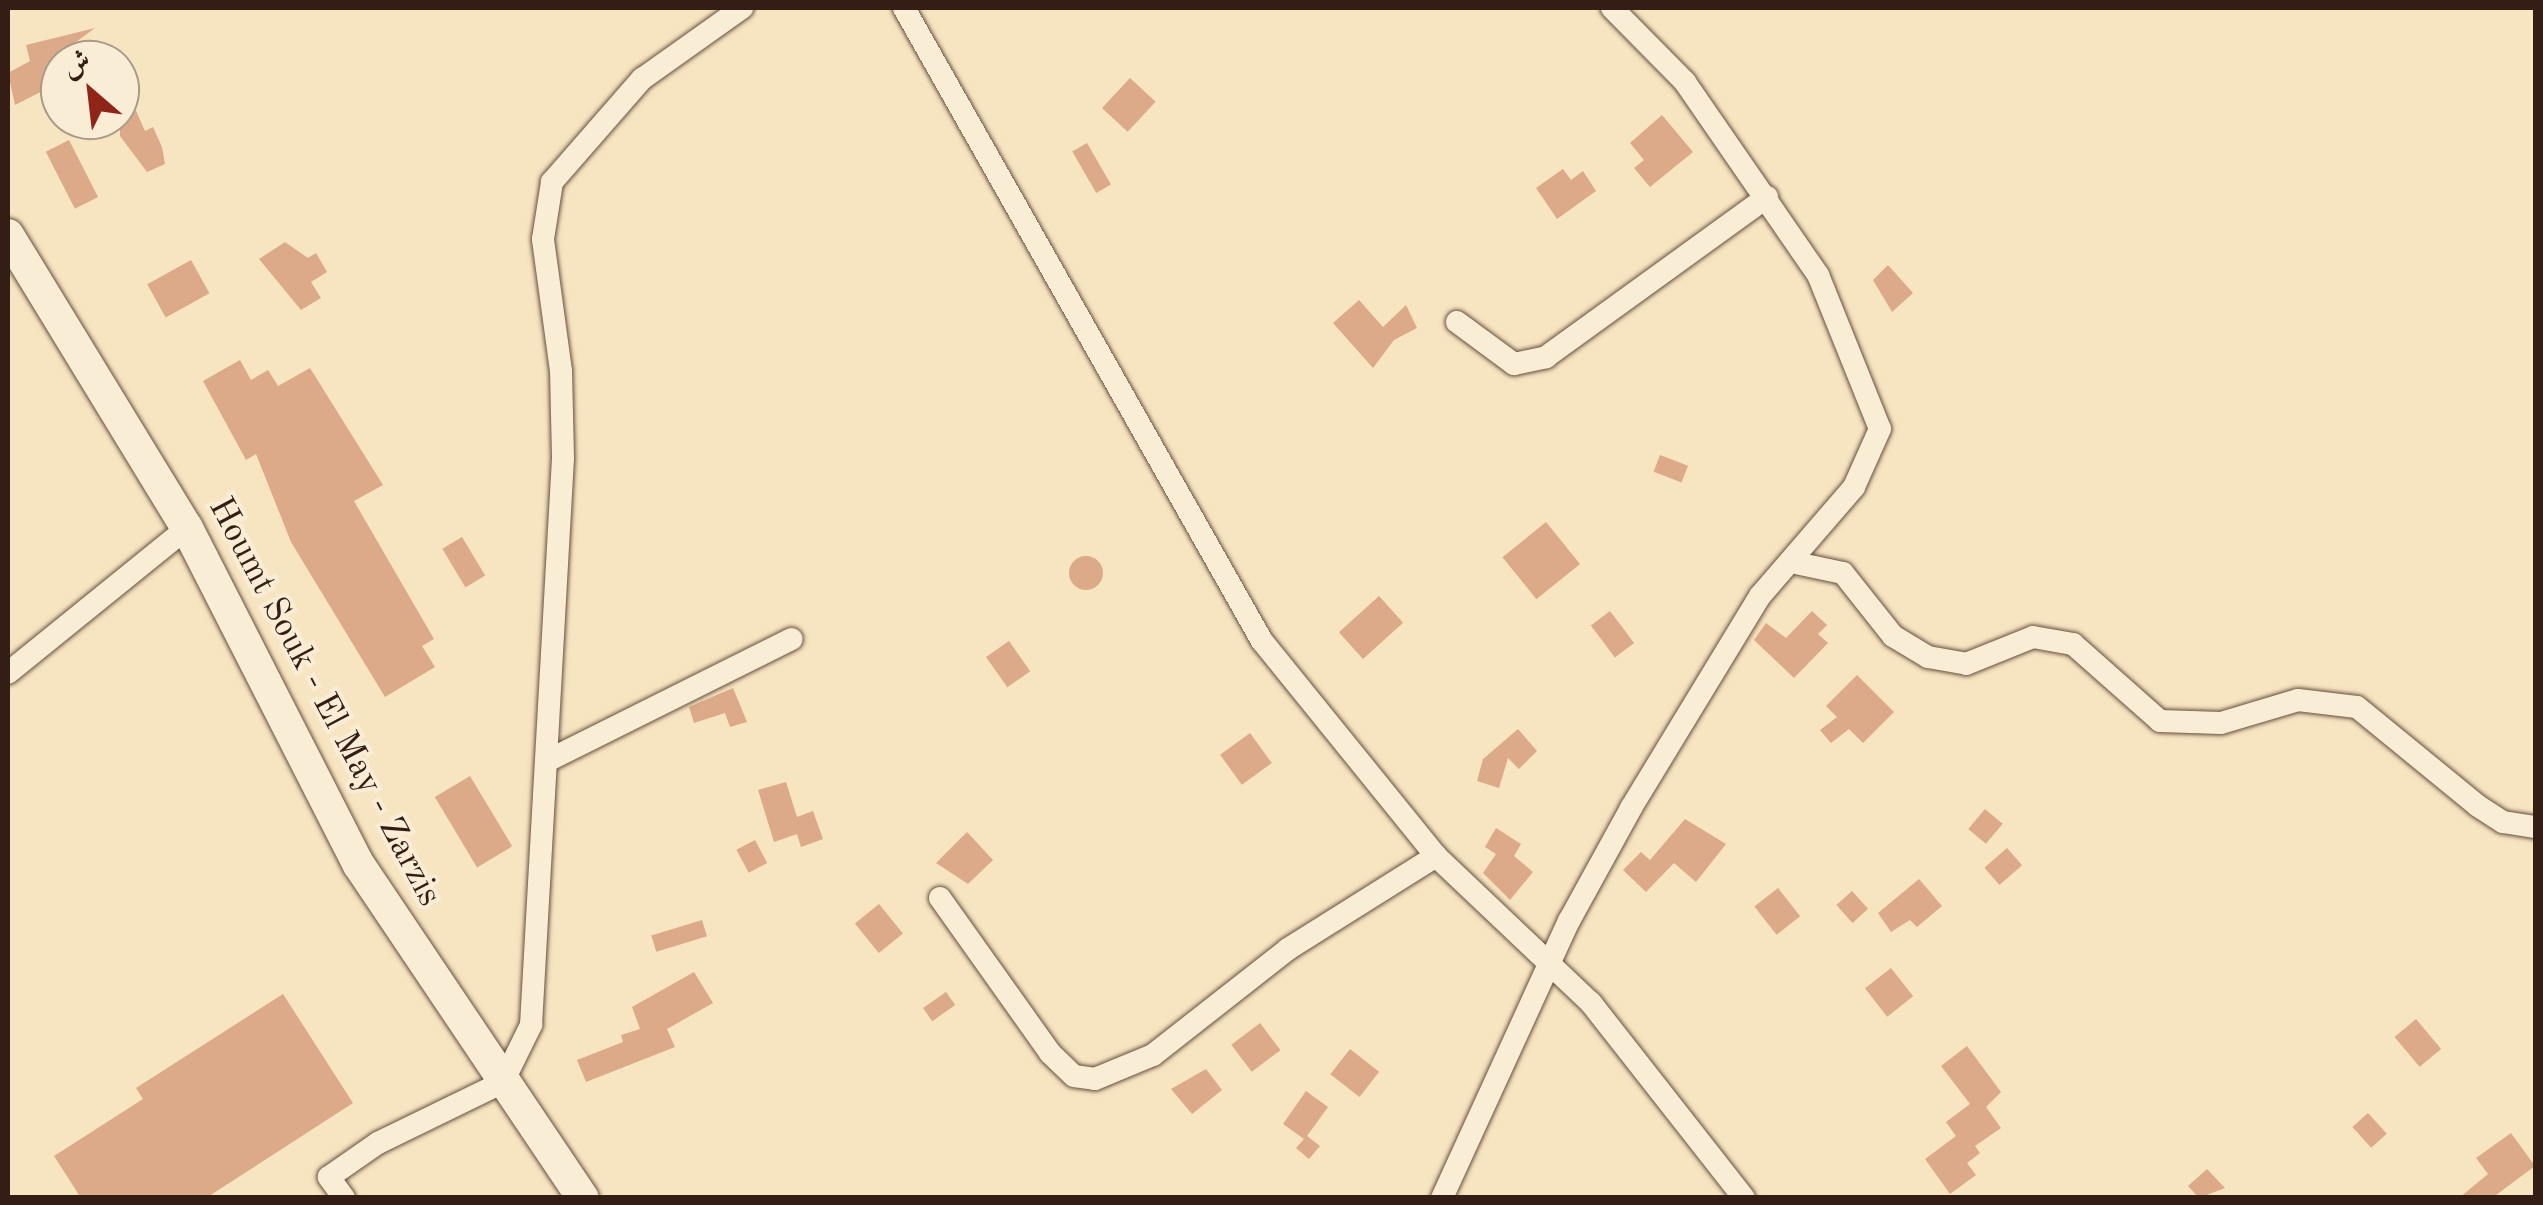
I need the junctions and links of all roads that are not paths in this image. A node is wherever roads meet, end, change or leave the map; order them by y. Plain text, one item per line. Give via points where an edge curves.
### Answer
1 (742, 8) edge
2 (904, 8) edge
3 (1612, 8) edge
4 (1767, 197) junction
5 (8, 235) edge
6 (1457, 322) dead end
7 (187, 528) junction
8 (1791, 562) junction
9 (792, 639) dead end
10 (8, 673) edge
11 (549, 760) junction
12 (2536, 827) edge
13 (1436, 856) junction
14 (940, 898) dead end
15 (1553, 960) junction
16 (504, 1082) junction
17 (344, 1198) edge
18 (582, 1198) edge
19 (1442, 1198) edge
20 (1744, 1198) edge

1 - 11 street via 642,79 552,182 542,210 562,458
2 - 13 street via 1231,594
3 - 4 street via 1685,82
4 - 6 street via 1536,361 1514,364
4 - 8 street via 1818,276 1880,430 1854,487
5 - 7 main road, Houmt Souk - El May - Zarzis
7 - 10 street
7 - 16 main road, Houmt Souk - El May - Zarzis via 359,866
8 - 12 street via 1842,572 1893,636 1928,657 1966,664 2033,637 2072,644 2160,722 2221,723 2298,700 2356,707 2478,806 2503,822
8 - 15 street via 1760,596 1631,808
9 - 11 street
11 - 16 street via 530,1025
13 - 14 street via 1288,948 1153,1055 1095,1078 1074,1076 1050,1052
13 - 15 street
15 - 19 street
15 - 20 street
16 - 17 street via 378,1143 329,1177
16 - 18 main road, Houmt Souk - El May - Zarzis

